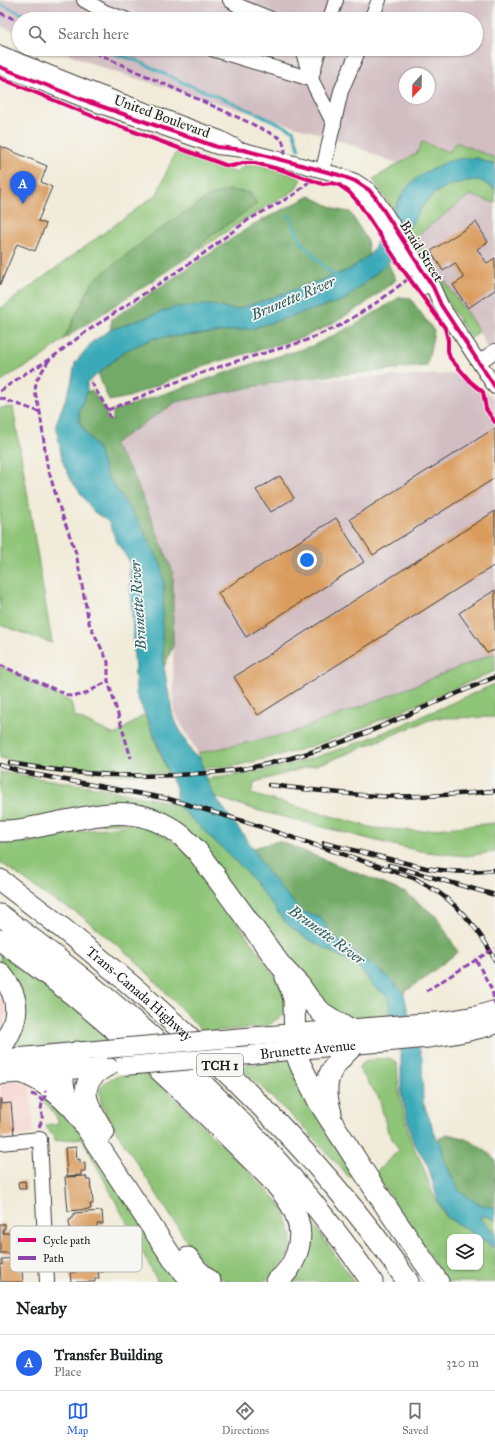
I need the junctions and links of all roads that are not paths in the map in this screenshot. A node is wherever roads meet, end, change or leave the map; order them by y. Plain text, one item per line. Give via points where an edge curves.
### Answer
1 (84, 0) edge
2 (230, 0) edge
3 (336, 0) edge
4 (379, 0) edge
5 (105, 12) edge
6 (254, 12) edge
7 (332, 12) edge
8 (374, 12) edge
9 (0, 53) edge
10 (235, 56) edge
11 (304, 56) edge
12 (317, 56) edge
13 (356, 56) edge
14 (0, 67) edge
15 (311, 79) junction
16 (334, 124) junction
17 (244, 150) junction
18 (322, 170) junction
19 (379, 213) junction
20 (441, 305) junction
21 (495, 351) edge
22 (479, 362) junction
23 (495, 388) edge
24 (0, 831) edge
25 (0, 880) edge
26 (0, 915) edge
27 (0, 940) edge
28 (281, 966) junction
29 (0, 973) edge
30 (487, 1020) edge
31 (445, 1028) junction
32 (350, 1036) junction
33 (294, 1041) junction
34 (0, 1049) edge
35 (77, 1052) junction
36 (0, 1059) edge
37 (112, 1061) junction
38 (66, 1070) junction
39 (23, 1074) junction
40 (0, 1075) edge
41 (73, 1109) junction
42 (335, 1127) junction
43 (0, 1143) edge
44 (44, 1226) edge
45 (47, 1272) edge
46 (47, 1282) edge
47 (193, 1282) edge
48 (210, 1282) edge
49 (276, 1282) edge
50 (372, 1282) edge
51 (408, 1282) edge
52 (438, 1282) edge

1 - 5 street
2 - 6 street
3 - 7 street
4 - 8 street
9 - 17 street, United Boulevard via 220,138
10 - 15 street
11 - 15 street
12 - 15 street
13 - 16 street via 341,91
14 - 17 street, United Boulevard via 89,102 217,147
15 - 16 street
16 - 18 street
17 - 18 street, United Boulevard
18 - 19 street, Braid Street via 356,180 369,190
19 - 20 street, Braid Street via 404,243 433,287
19 - 20 street, Braid Street via 400,258
20 - 22 street, Braid Street
21 - 22 street
22 - 23 street, Braid Street
24 - 28 highway via 126,813 163,824 182,836 197,851
25 - 51 highway, Trans-Canada Highway / TCH 1 via 113,968 170,1018 264,1108 347,1200
26 - 50 highway, Trans-Canada Highway / TCH 1 via 143,1029 222,1102 298,1184
27 - 49 highway via 114,1029 196,1104 279,1188 298,1218 300,1240 289,1270
28 - 32 highway via 322,1013
28 - 33 highway via 294,1000
29 - 34 highway via 9,986 16,1005 14,1025
30 - 31 main road, Brunette Avenue
31 - 32 main road, Brunette Avenue via 375,1025
31 - 32 main road, Brunette Avenue via 380,1043
32 - 33 main road, Brunette Avenue
32 - 42 highway via 328,1077 327,1099
33 - 37 main road, Brunette Avenue, bridge via 233,1038
33 - 37 main road, Brunette Avenue, bridge via 252,1055
33 - 42 highway via 298,1061
35 - 36 main road, Brunette Avenue
35 - 37 main road, Brunette Avenue
35 - 38 highway
37 - 38 main road, Brunette Avenue
37 - 48 highway via 93,1076 86,1087 88,1105 167,1229 197,1270
38 - 39 main road, Brunette Avenue
38 - 41 highway via 62,1082
39 - 40 main road, Brunette Avenue
39 - 41 highway via 36,1078 48,1086
41 - 47 highway via 173,1259
42 - 52 highway
43 - 44 street via 40,1139
45 - 46 street

